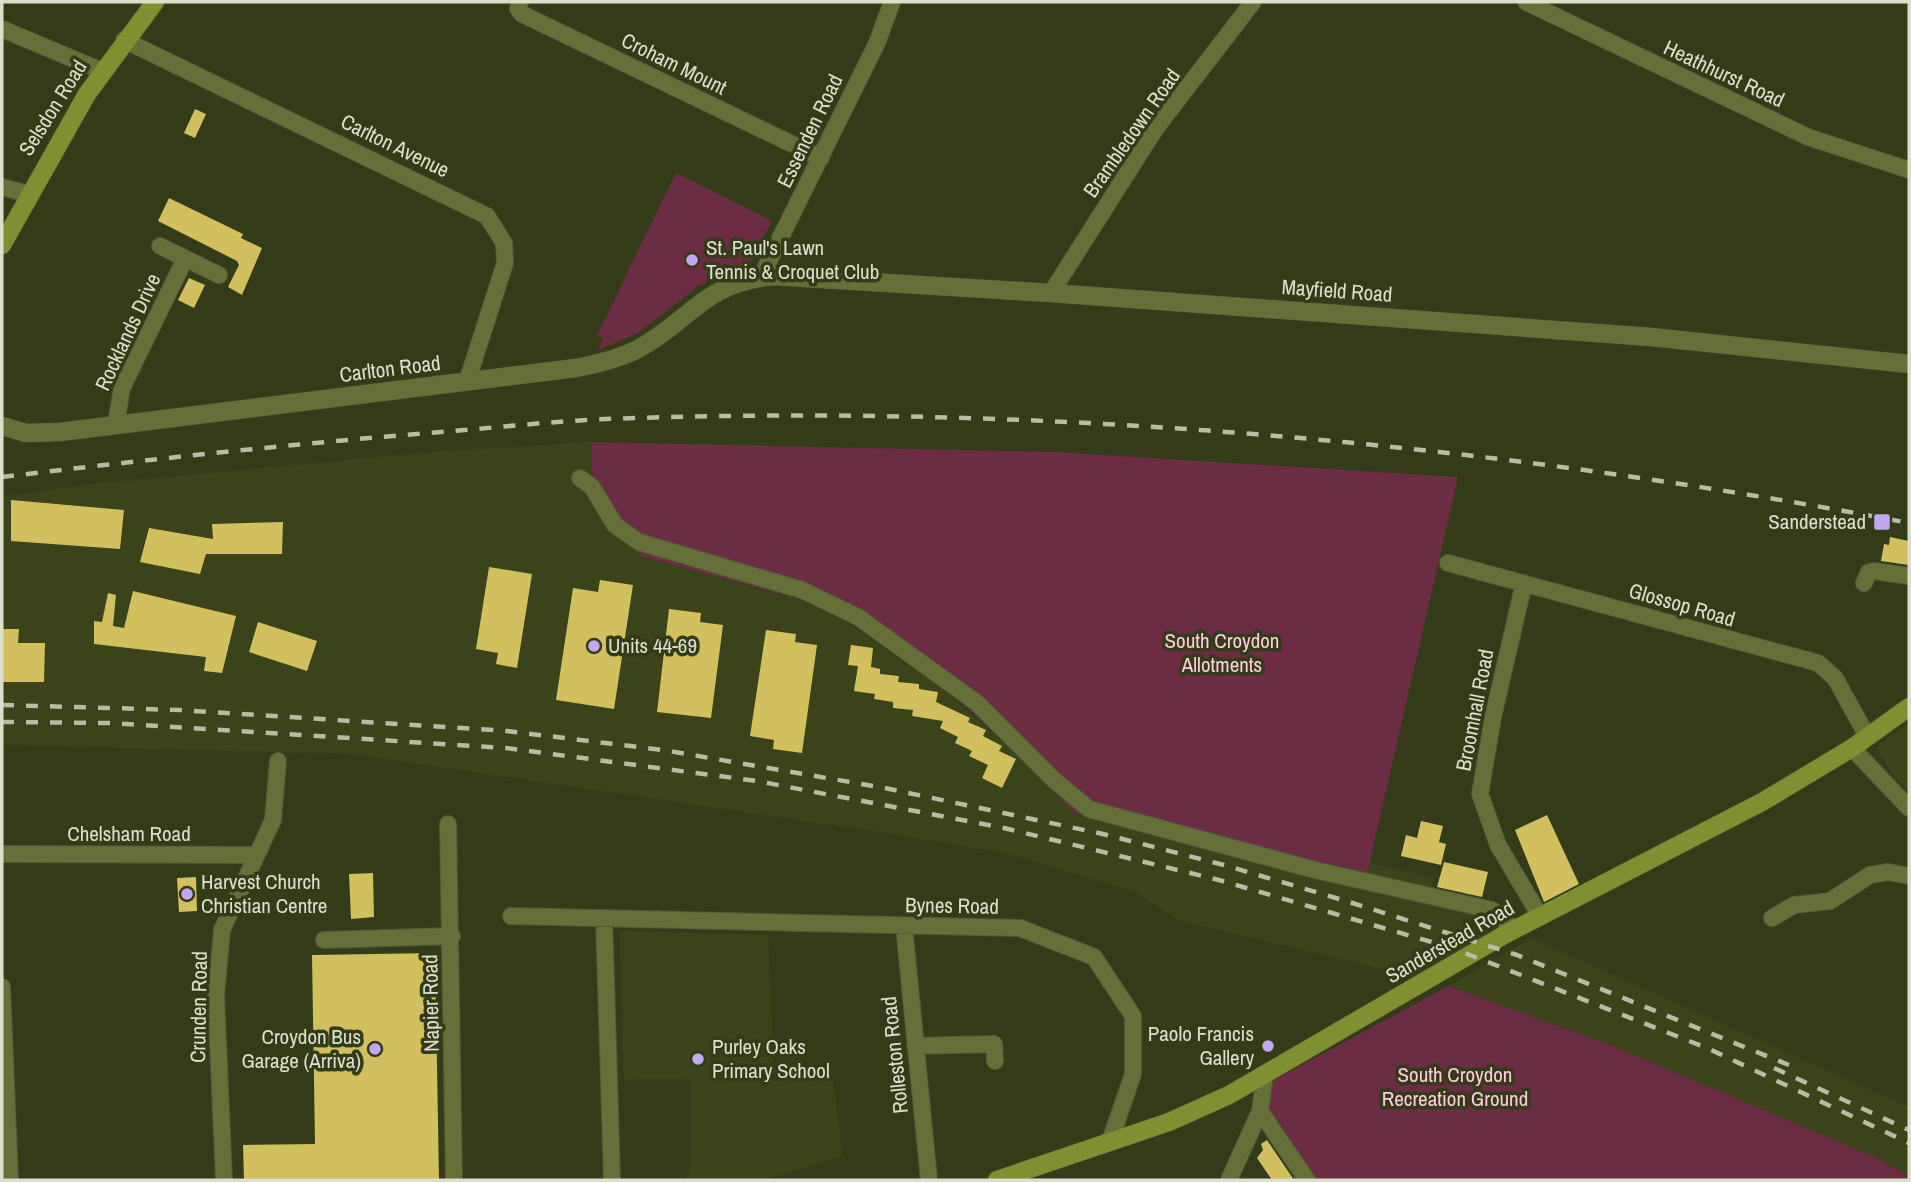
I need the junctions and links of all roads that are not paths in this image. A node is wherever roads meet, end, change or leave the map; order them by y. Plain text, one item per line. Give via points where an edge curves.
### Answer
1 (155, 2) edge
2 (520, 2) edge
3 (892, 2) edge
4 (1253, 2) edge
5 (1526, 2) edge
6 (2, 29) edge
7 (124, 40) junction
8 (102, 71) junction
9 (821, 158) junction
10 (1909, 170) edge
11 (2, 187) edge
12 (28, 194) junction
13 (2, 245) edge
14 (160, 246) dead end
15 (185, 259) junction
16 (219, 275) dead end
17 (761, 277) junction
18 (1051, 293) junction
19 (1909, 364) edge
20 (467, 382) junction
21 (116, 424) junction
22 (2, 425) edge
23 (580, 478) dead end
24 (1448, 563) dead end
25 (1909, 576) edge
26 (1524, 583) junction
27 (1864, 583) dead end
28 (1909, 707) edge
29 (1867, 736) junction
30 (1852, 748) junction
31 (278, 761) dead end
32 (1909, 808) edge
33 (448, 824) dead end
34 (2, 854) edge
35 (256, 855) junction
36 (1909, 876) edge
37 (511, 916) dead end
38 (1540, 916) junction
39 (604, 918) junction
40 (1773, 918) dead end
41 (904, 926) junction
42 (1514, 930) junction
43 (452, 936) junction
44 (324, 940) dead end
45 (2, 987) edge
46 (915, 1046) junction
47 (995, 1061) dead end
48 (1265, 1074) junction
49 (1260, 1111) junction
50 (1110, 1141) junction
51 (10, 1180) edge
52 (223, 1180) edge
53 (454, 1180) edge
54 (612, 1180) edge
55 (929, 1180) edge
56 (997, 1180) edge
57 (1229, 1180) edge
58 (1307, 1180) edge

1 - 7 main road, Selsdon Road
2 - 9 street, Croham Mount via 522,14
3 - 9 street, Essenden Road
4 - 18 street, Brambledown Road via 1156,128
5 - 10 street, Heathhurst Road via 1808,137
6 - 8 street
7 - 8 main road, Selsdon Road
7 - 20 street, Carlton Avenue via 487,216 504,243 505,263
8 - 12 main road, Selsdon Road
9 - 17 street, Essenden Road
11 - 12 street
12 - 13 main road, Selsdon Road
14 - 15 street, Rocklands Drive
15 - 16 street, Rocklands Drive
15 - 21 street, Rocklands Drive via 122,388
17 - 18 street, Mayfield Road
17 - 20 street, Carlton Road via 710,294 645,344 619,357 576,368
18 - 19 street, Mayfield Road via 1651,337
20 - 21 street, Carlton Road
21 - 22 street, Carlton Road via 34,433
23 - 42 street via 592,487 615,525 639,542 802,590 858,617 977,703 1089,809 1315,870 1492,910
24 - 26 street, Glossop Road
25 - 27 street via 1874,571
26 - 29 street, Glossop Road via 1818,663 1835,678
26 - 38 street, Broomhall Road via 1480,794 1498,845
28 - 29 main road, Sanderstead Road
29 - 30 main road, Sanderstead Road
30 - 32 street
30 - 38 main road, Sanderstead Road via 1762,802
31 - 35 street, Crunden Road via 273,820
33 - 43 street, Napier Road
34 - 35 street, Chelsham Road
35 - 52 street, Crunden Road via 222,930 216,996
36 - 40 street via 1870,875 1830,901 1794,905
37 - 39 street, Bynes Road
38 - 42 main road, Sanderstead Road
39 - 41 street, Bynes Road
39 - 54 street
41 - 46 street, Rolleston Road
41 - 50 street, Bynes Road via 1020,928 1094,957 1133,1016 1133,1074
42 - 48 main road, Sanderstead Road
43 - 44 street
43 - 53 street, Napier Road
45 - 51 street
46 - 47 street via 994,1044
46 - 55 street, Rolleston Road
48 - 49 street
48 - 50 main road, Sanderstead Road via 1169,1122
49 - 57 street
49 - 58 street
50 - 56 main road, Sanderstead Road

